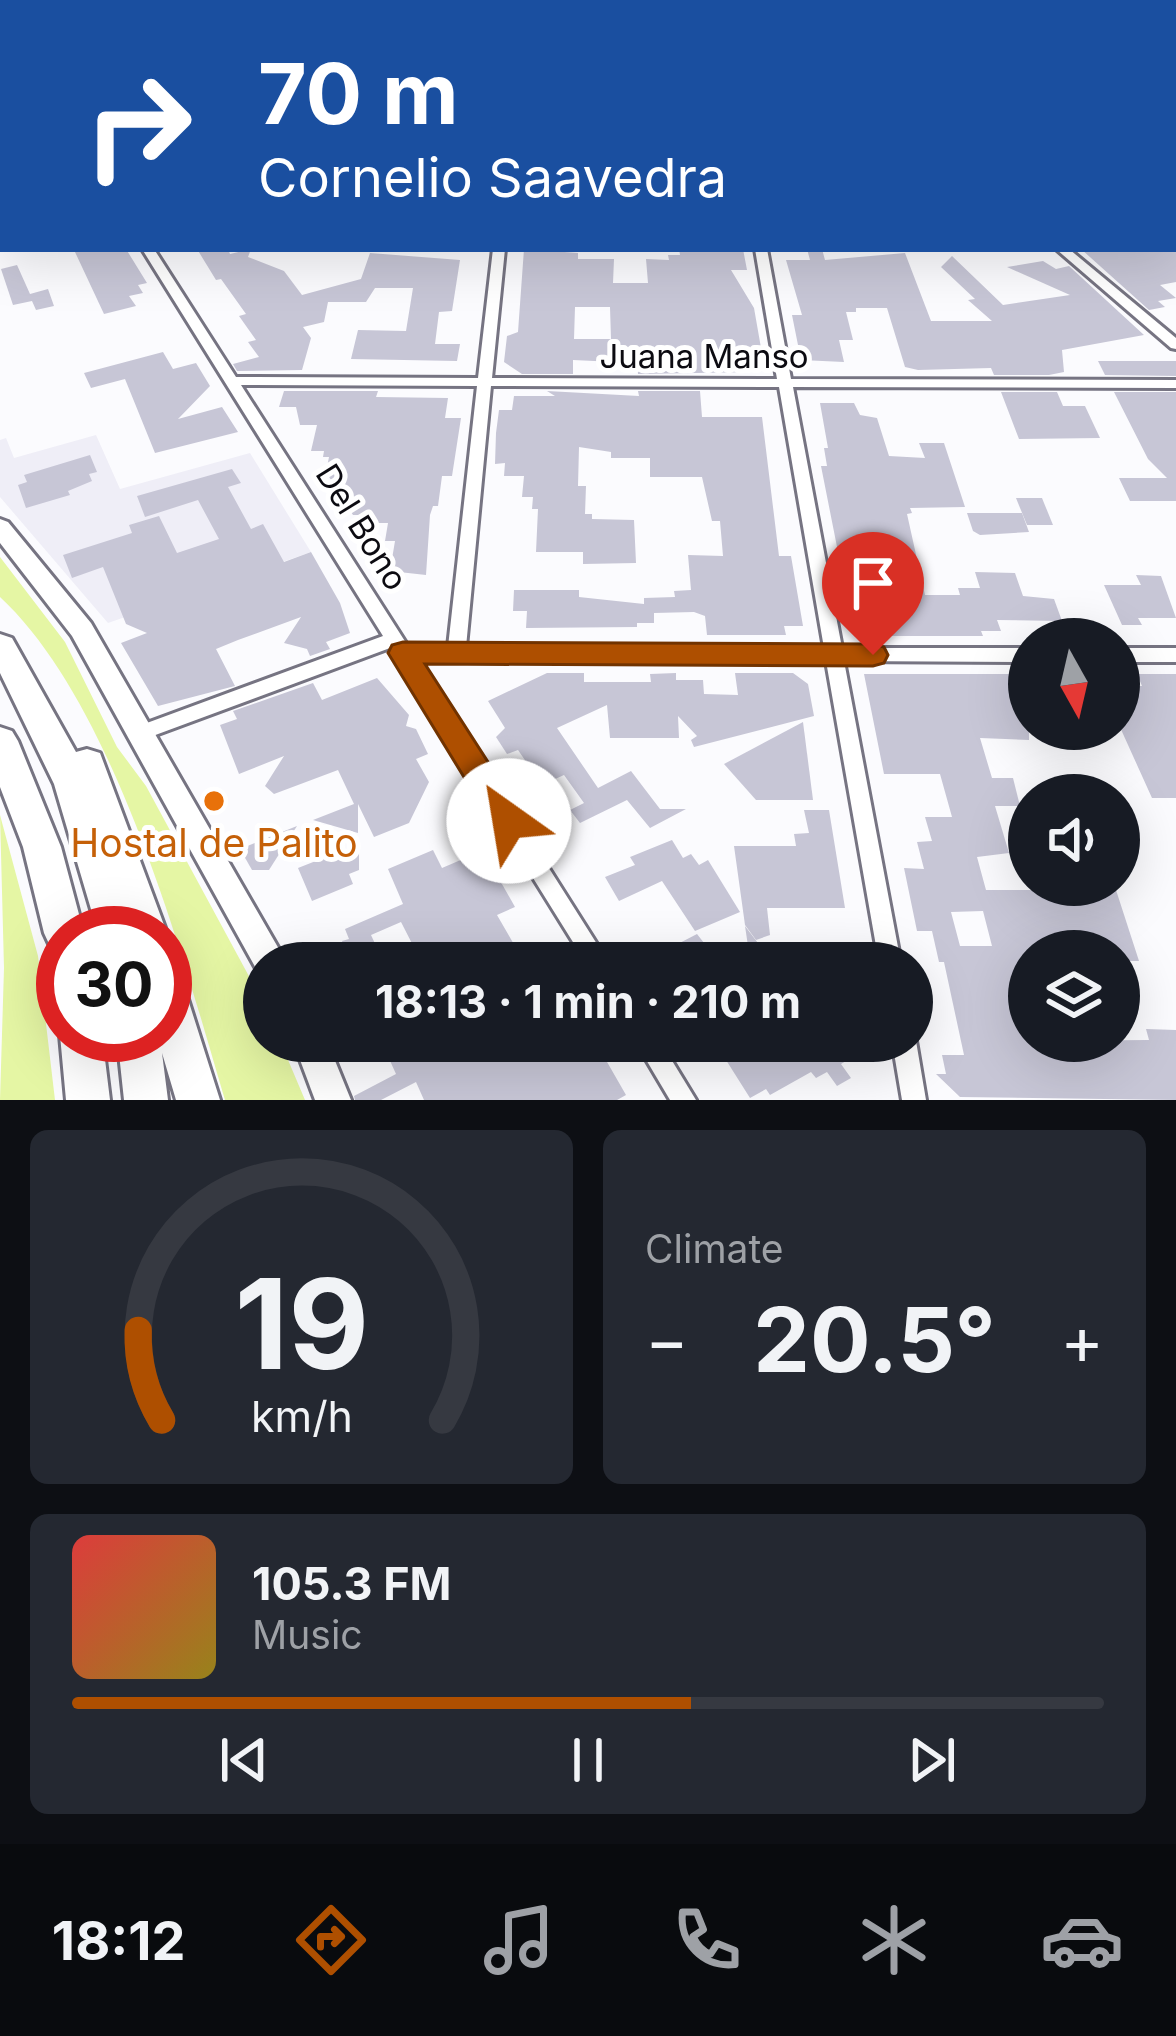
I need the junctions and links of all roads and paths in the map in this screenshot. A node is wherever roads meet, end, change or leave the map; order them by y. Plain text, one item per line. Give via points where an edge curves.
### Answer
1 (150, 252) edge
2 (499, 252) edge
3 (762, 252) edge
4 (1066, 252) edge
5 (1176, 345) edge
6 (231, 381) junction
7 (485, 382) junction
8 (785, 383) junction
9 (1176, 384) edge
10 (0, 526) edge
11 (0, 646) edge
12 (398, 646) junction
13 (456, 653) junction
14 (834, 655) junction
15 (1008, 655) edge
16 (1140, 655) edge
17 (1176, 655) edge
18 (28, 690) junction
19 (143, 732) junction
20 (0, 741) edge
21 (57, 906) edge
22 (110, 906) edge
23 (138, 906) edge
24 (259, 942) edge
25 (585, 942) edge
26 (886, 942) edge
27 (84, 1062) edge
28 (141, 1062) edge
29 (186, 1062) edge
30 (318, 1062) edge
31 (660, 1062) edge
32 (908, 1062) edge
33 (88, 1100) edge
34 (146, 1100) edge
35 (198, 1100) edge
36 (333, 1100) edge
37 (684, 1100) edge
38 (914, 1100) edge

1 - 6 street, Del Bono
2 - 7 street
3 - 8 street
4 - 5 street
6 - 7 street, Juana Manso
6 - 12 street, Del Bono
7 - 8 street, Juana Manso
7 - 13 street
8 - 9 street, Juana Manso
8 - 14 street
10 - 19 street via 76,620
11 - 18 highway
12 - 13 street
12 - 19 street
12 - 25 street, Del Bono
13 - 14 street
14 - 15 street
14 - 26 street
16 - 17 street
18 - 22 highway via 79,796
18 - 23 highway via 78,745
19 - 24 street
20 - 21 highway
27 - 33 highway
28 - 34 highway
29 - 35 highway
30 - 36 street
31 - 37 street
32 - 38 street

